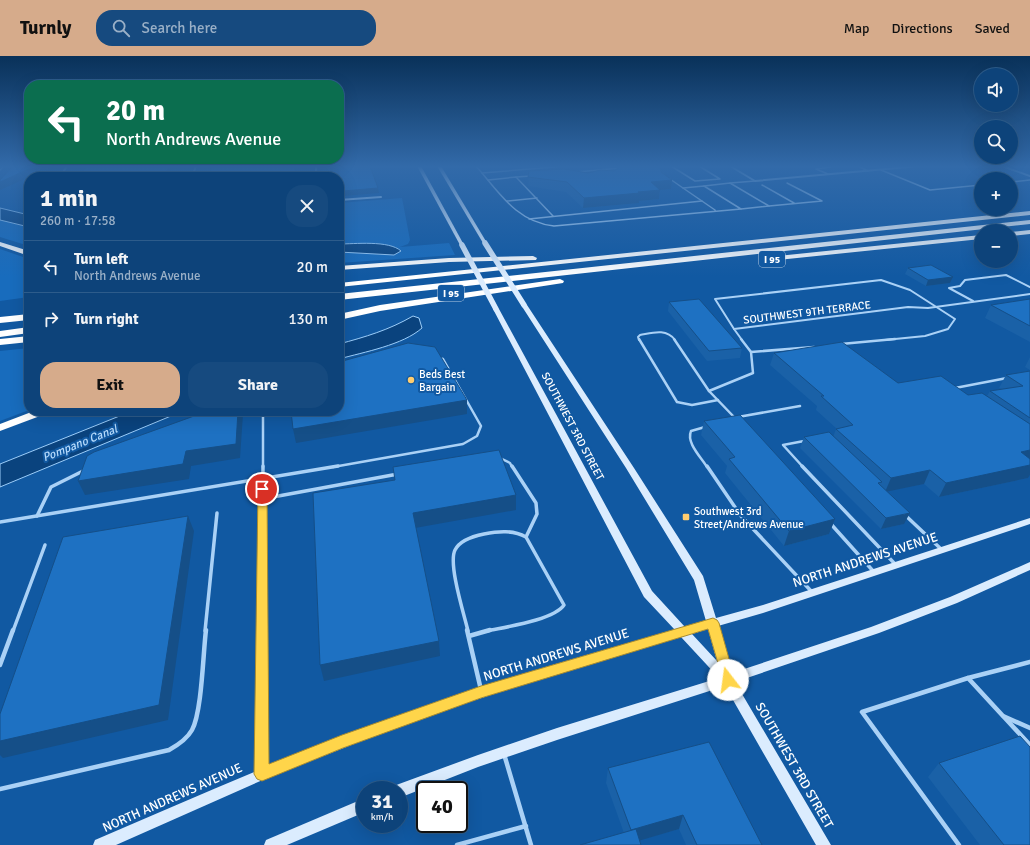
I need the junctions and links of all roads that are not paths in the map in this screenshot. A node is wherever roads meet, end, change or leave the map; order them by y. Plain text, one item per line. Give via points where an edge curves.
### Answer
1 (439, 203) edge
2 (461, 203) edge
3 (509, 203) edge
4 (541, 203) edge
5 (684, 203) edge
6 (705, 203) edge
7 (731, 203) edge
8 (764, 203) edge
9 (794, 203) edge
10 (769, 206) junction
11 (741, 209) junction
12 (715, 210) junction
13 (974, 211) edge
14 (1030, 213) edge
15 (553, 216) junction
16 (527, 220) junction
17 (1030, 222) edge
18 (1030, 232) edge
19 (1018, 233) edge
20 (974, 238) edge
21 (0, 244) edge
22 (24, 252) edge
23 (534, 258) junction
24 (344, 268) edge
25 (344, 277) edge
26 (563, 280) junction
27 (344, 284) edge
28 (1030, 287) edge
29 (1030, 294) edge
30 (344, 296) edge
31 (974, 302) junction
32 (344, 304) edge
33 (939, 306) junction
34 (24, 310) edge
35 (0, 312) edge
36 (344, 316) edge
37 (24, 318) edge
38 (0, 320) edge
39 (734, 329) junction
40 (24, 331) edge
41 (0, 334) edge
42 (24, 340) edge
43 (0, 342) edge
44 (838, 344) edge
45 (822, 346) edge
46 (751, 352) junction
47 (436, 357) edge
48 (1013, 377) edge
49 (709, 391) junction
50 (960, 392) edge
51 (718, 400) junction
52 (800, 406) dead end
53 (31, 416) edge
54 (263, 416) edge
55 (734, 418) junction
56 (739, 422) edge
57 (711, 426) edge
58 (0, 428) edge
59 (810, 440) edge
60 (493, 458) edge
61 (86, 470) edge
62 (403, 473) edge
63 (262, 480) junction
64 (262, 499) junction
65 (901, 511) edge
66 (217, 513) dead end
67 (37, 516) junction
68 (827, 519) edge
69 (1030, 521) edge
70 (0, 522) edge
71 (526, 538) junction
72 (45, 545) dead end
73 (942, 549) junction
74 (896, 564) junction
75 (1030, 566) edge
76 (874, 572) junction
77 (812, 592) junction
78 (713, 623) junction
79 (684, 632) junction
80 (469, 636) junction
81 (1030, 662) edge
82 (0, 665) edge
83 (968, 678) junction
84 (728, 680) junction
85 (481, 692) junction
86 (1003, 716) junction
87 (1030, 728) edge
88 (1030, 745) edge
89 (503, 751) junction
90 (262, 774) junction
91 (408, 788) edge
92 (0, 789) edge
93 (356, 809) edge
94 (526, 826) junction
95 (100, 845) edge
96 (271, 845) edge
97 (457, 845) edge
98 (531, 845) edge
99 (824, 845) edge
100 (959, 845) edge

1 - 79 street, SOUTHWEST 3RD STREET, bridge via 648,594
2 - 78 street, SOUTHWEST 3RD STREET, bridge via 699,578
3 - 16 lane
4 - 15 lane
5 - 15 lane
6 - 12 lane
7 - 11 lane
8 - 10 lane
9 - 10 lane
10 - 11 lane
11 - 12 lane
12 - 16 lane via 554,226
13 - 23 highway
14 - 27 highway
15 - 16 lane
17 - 30 highway
18 - 19 highway
20 - 26 highway, I 95
21 - 22 highway
23 - 24 highway via 449,260
23 - 25 highway
26 - 32 highway, I 95
26 - 36 highway via 392,306
28 - 31 lane via 1006,275 965,280 960,286 949,288
29 - 31 lane, SOUTHWEST 9TH TERRACE
31 - 33 lane, SOUTHWEST 9TH TERRACE
33 - 39 lane, SOUTHWEST 9TH TERRACE via 908,307
33 - 39 lane via 898,282 881,280 714,299
33 - 44 lane via 955,320 948,328 925,336
34 - 35 highway
37 - 38 highway
39 - 46 lane, SOUTHWEST 9TH TERRACE
40 - 41 highway
42 - 43 highway
45 - 46 lane
46 - 49 lane via 753,373
47 - 63 lane via 443,359 454,375 481,426 476,438 463,444
48 - 50 lane via 954,388
49 - 51 lane
49 - 51 lane via 672,336 661,331 638,337 677,402 690,405
51 - 55 lane
52 - 55 lane
53 - 58 highway
54 - 63 lane
55 - 56 lane
57 - 77 lane via 691,431 691,443 741,516
59 - 74 lane via 783,445
60 - 71 lane via 510,463 536,503 537,514
61 - 67 lane via 51,487
62 - 64 lane
63 - 64 lane
63 - 67 lane
64 - 90 lane
65 - 73 lane
66 - 92 lane via 197,719 192,733 183,743 169,750
67 - 70 lane
68 - 76 lane
69 - 73 street, NORTH ANDREWS AVENUE
71 - 80 lane via 516,532 502,531 464,541 455,549 452,563
71 - 80 lane via 564,605 560,611 547,616
72 - 82 lane
73 - 74 street, NORTH ANDREWS AVENUE
74 - 76 street, NORTH ANDREWS AVENUE
75 - 84 street via 937,608
76 - 77 street, NORTH ANDREWS AVENUE
77 - 78 street, NORTH ANDREWS AVENUE
78 - 79 street, NORTH ANDREWS AVENUE
78 - 84 street, SOUTHWEST 3RD STREET
79 - 84 street, SOUTHWEST 3RD STREET
79 - 85 street, NORTH ANDREWS AVENUE
80 - 85 lane
81 - 83 lane
83 - 86 lane
83 - 100 lane via 862,712
84 - 89 street
84 - 99 street, SOUTHWEST 3RD STREET
85 - 90 street, NORTH ANDREWS AVENUE
86 - 87 lane
86 - 88 lane
89 - 91 street
89 - 94 lane
90 - 95 street, NORTH ANDREWS AVENUE
93 - 96 street
94 - 97 lane
94 - 98 lane

